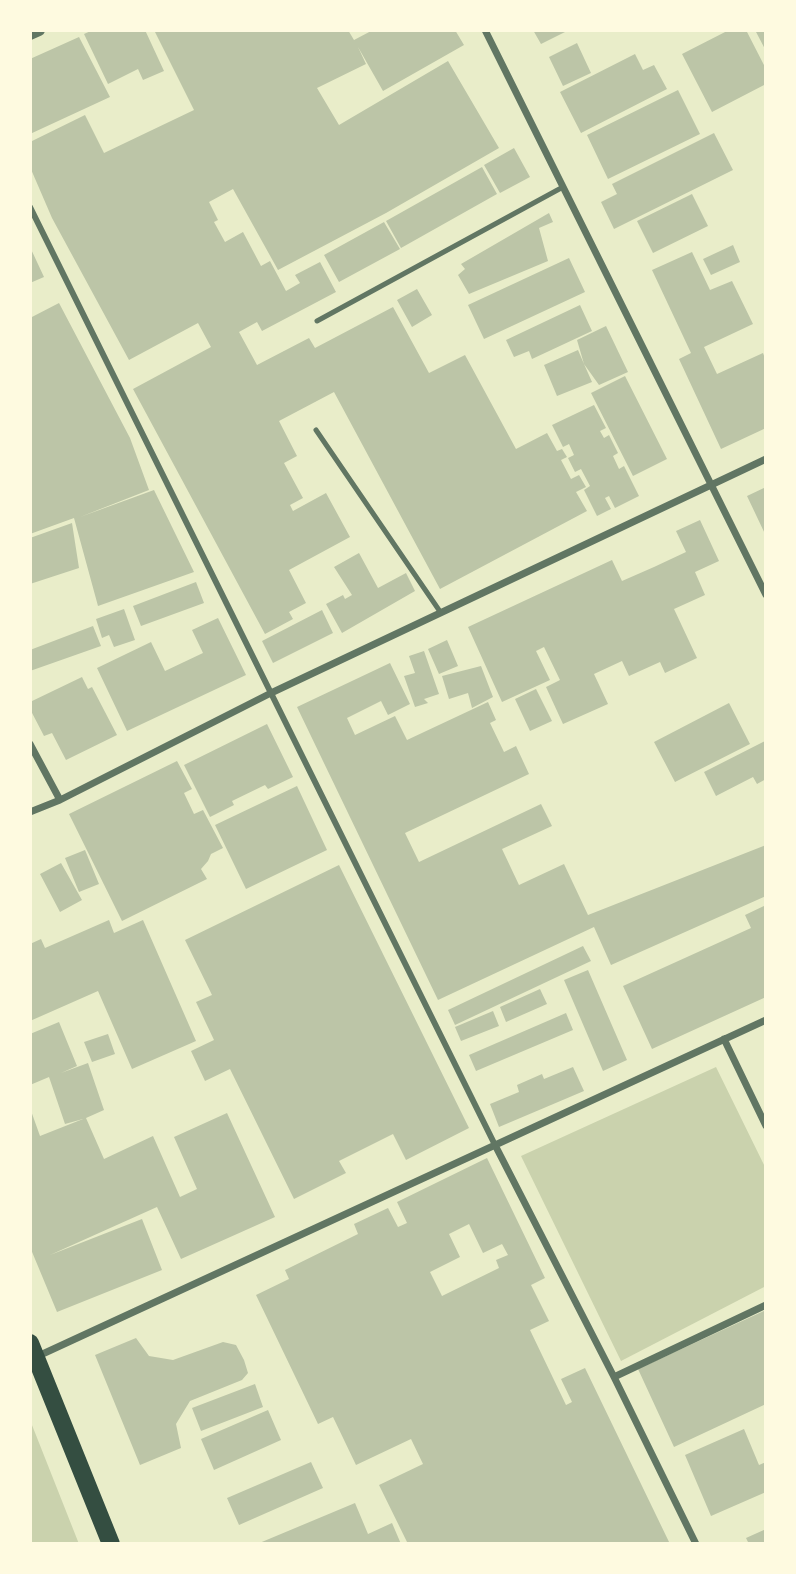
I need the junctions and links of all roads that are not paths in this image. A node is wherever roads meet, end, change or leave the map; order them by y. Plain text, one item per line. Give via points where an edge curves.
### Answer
1 (39, 30) edge
2 (485, 30) edge
3 (30, 34) edge
4 (563, 187) junction
5 (30, 207) edge
6 (317, 321) dead end
7 (316, 430) dead end
8 (766, 459) edge
9 (710, 484) junction
10 (766, 595) edge
11 (441, 613) junction
12 (271, 693) junction
13 (30, 744) edge
14 (60, 800) junction
15 (30, 812) edge
16 (766, 1020) edge
17 (724, 1039) junction
18 (766, 1125) edge
19 (495, 1144) junction
20 (766, 1305) edge
21 (32, 1353) edge
22 (614, 1377) junction
23 (111, 1544) edge
24 (696, 1544) edge

1 - 3 street
2 - 4 street
4 - 6 lane
4 - 9 street
5 - 12 street
7 - 11 lane
8 - 9 street
9 - 10 street
9 - 11 street
11 - 12 street
12 - 14 street
12 - 19 street
13 - 14 street
14 - 15 street
16 - 17 street
17 - 18 street
17 - 19 street
19 - 21 street
19 - 22 street
20 - 22 street
21 - 23 main road
22 - 24 street

